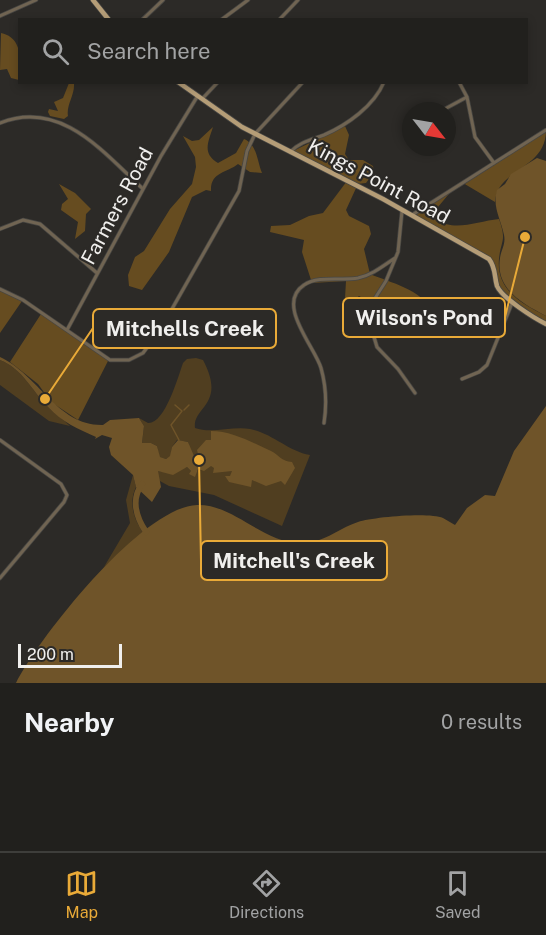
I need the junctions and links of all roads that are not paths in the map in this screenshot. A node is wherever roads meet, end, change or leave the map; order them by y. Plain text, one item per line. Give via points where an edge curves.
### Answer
1 (36, 0) edge
2 (93, 0) edge
3 (163, 0) edge
4 (248, 0) edge
5 (298, 0) edge
6 (0, 16) edge
7 (108, 18) edge
8 (143, 18) edge
9 (224, 18) edge
10 (281, 18) edge
11 (180, 84) edge
12 (216, 84) edge
13 (301, 84) edge
14 (383, 84) edge
15 (460, 84) edge
16 (467, 96) junction
17 (199, 99) junction
18 (456, 102) edge
19 (0, 123) edge
20 (546, 130) edge
21 (255, 134) junction
22 (290, 152) junction
23 (494, 163) junction
24 (144, 189) junction
25 (402, 209) junction
26 (412, 215) junction
27 (0, 229) edge
28 (395, 258) junction
29 (98, 274) junction
30 (0, 289) edge
31 (513, 302) junction
32 (546, 324) edge
33 (67, 330) junction
34 (462, 379) dead end
35 (415, 393) dead end
36 (324, 423) dead end
37 (0, 440) edge
38 (0, 578) edge

1 - 6 street
2 - 7 main road
3 - 8 street
4 - 9 street
5 - 10 street
11 - 17 main road, Kings Point Road
12 - 17 street, Farmers Road
13 - 21 street
14 - 22 street via 375,99 360,112
15 - 16 street
16 - 18 street
16 - 23 street via 475,137
17 - 21 main road, Kings Point Road
17 - 24 street, Farmers Road
19 - 24 street via 35,116 63,122 80,132
20 - 23 street
21 - 22 main road, Kings Point Road
21 - 33 street via 247,151 239,191 148,349 129,360 110,360
22 - 25 main road, Kings Point Road
23 - 26 street
24 - 29 street, Farmers Road
25 - 26 main road, Kings Point Road
25 - 28 street
26 - 31 main road, Kings Point Road via 489,259 499,289
27 - 29 street via 23,220 40,224
28 - 35 street via 370,306 370,327 377,347
28 - 36 street via 365,276 312,281 297,292 297,320 318,359 323,379
29 - 33 street, Farmers Road
30 - 33 street
31 - 32 main road, Kings Point Road
31 - 34 street via 487,365
37 - 38 street via 61,484 67,496

